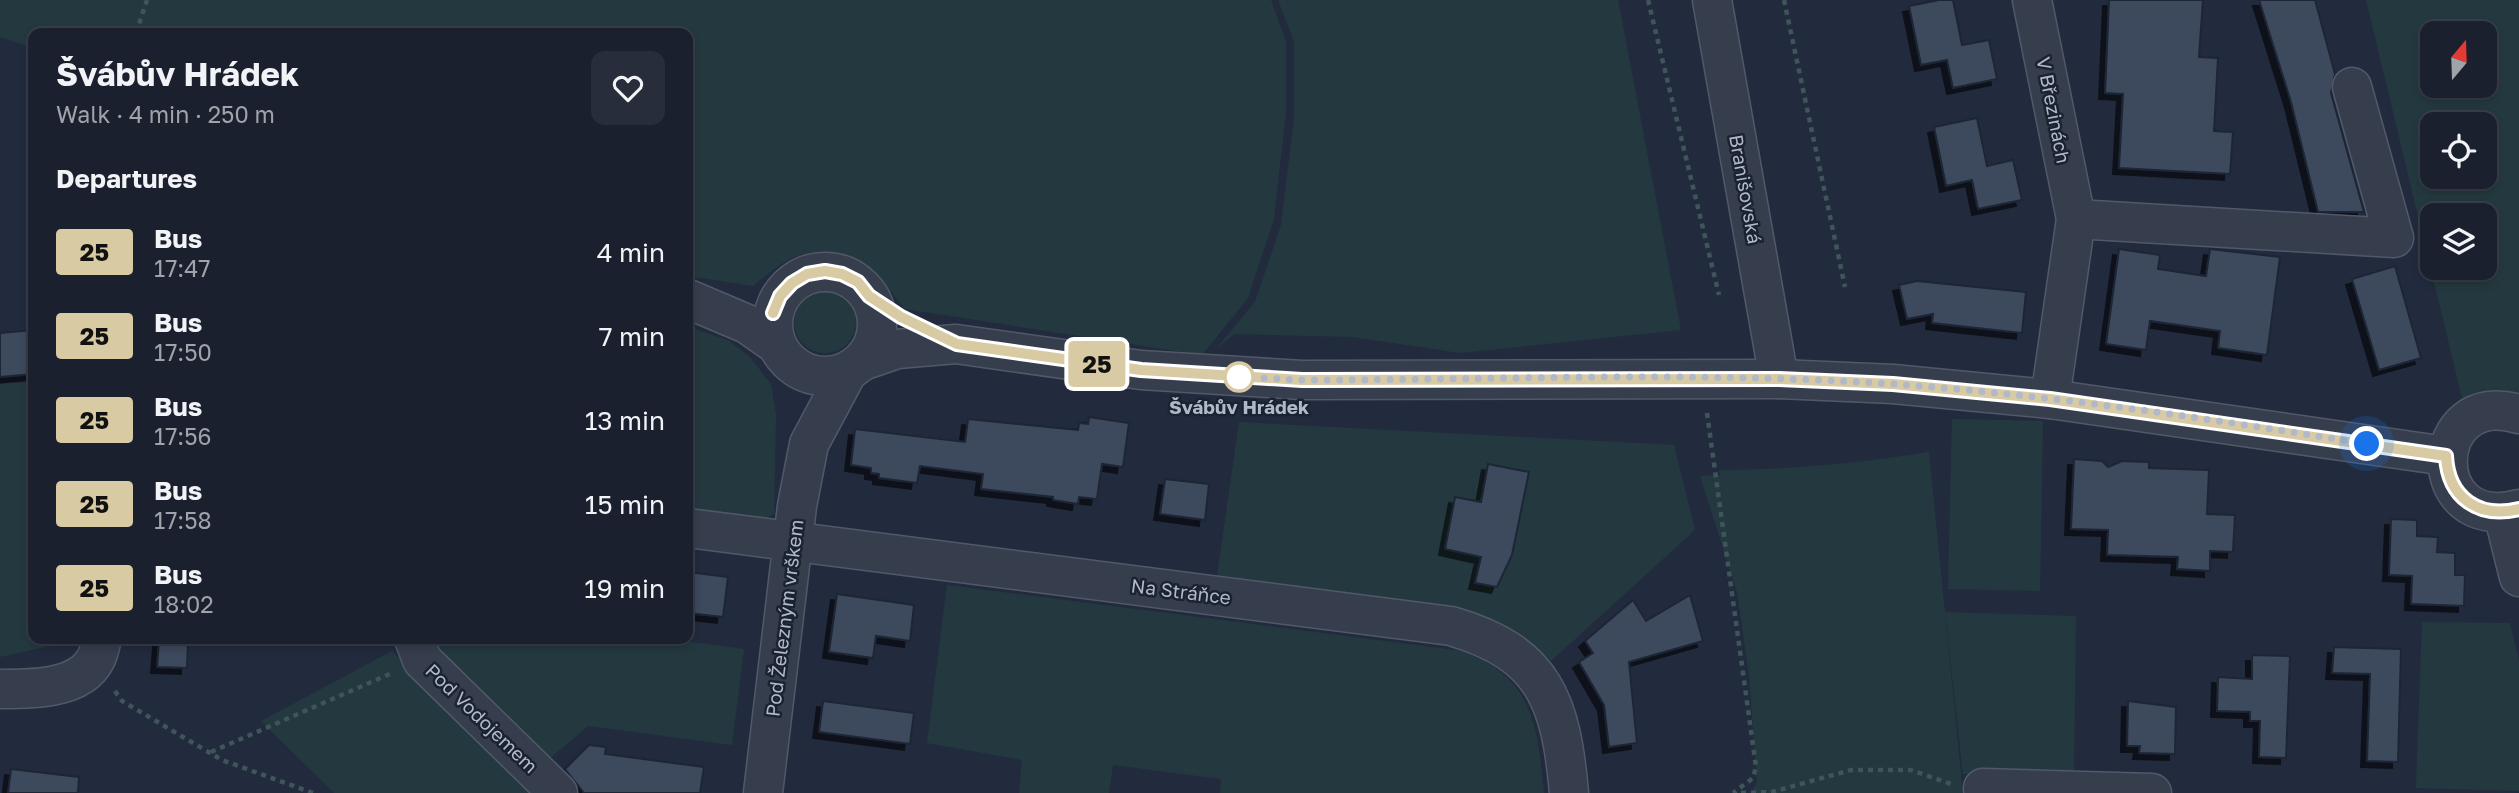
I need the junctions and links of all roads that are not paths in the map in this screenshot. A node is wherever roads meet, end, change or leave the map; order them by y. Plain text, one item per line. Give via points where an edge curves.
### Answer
1 (1712, 0) edge
2 (2032, 0) edge
3 (2352, 87) dead end
4 (2076, 219) junction
5 (792, 283) junction
6 (869, 296) junction
7 (693, 300) edge
8 (957, 344) junction
9 (781, 352) junction
10 (855, 366) junction
11 (1779, 379) junction
12 (2050, 399) junction
13 (2519, 414) edge
14 (809, 444) junction
15 (2446, 456) junction
16 (2511, 511) edge
17 (693, 529) edge
18 (793, 541) junction
19 (2519, 577) edge
20 (418, 649) edge
21 (98, 650) edge
22 (0, 689) edge
23 (1983, 788) road end
24 (2098, 792) edge
25 (558, 793) edge
26 (763, 793) edge
27 (1569, 793) edge
28 (2152, 793) edge

1 - 11 street, Branišovská
2 - 4 street, V Březinách
3 - 4 street via 2394,238
4 - 12 street, V Březinách
5 - 6 street via 807,274 833,272 858,282
5 - 7 street via 751,299
5 - 9 street via 773,313
6 - 8 street
6 - 10 street via 878,329 872,347
7 - 9 street via 747,324
8 - 10 street via 897,349
8 - 11 street via 1141,370 1302,380
9 - 10 street via 813,376
9 - 14 street, Pod Železným vrškem
10 - 14 street, Pod Železným vrškem
11 - 12 street
12 - 15 street
13 - 15 street via 2502,409 2472,417 2455,434
14 - 18 street, Pod Železným vrškem
15 - 16 street via 2450,478 2461,498 2488,512
16 - 19 street
17 - 18 street, Na Stráňce
18 - 26 street, Pod Železným vrškem
18 - 27 street, Na Stráňce via 1451,626 1481,635 1528,666 1559,717
20 - 25 street, Pod Vodojemem
21 - 22 street via 74,679 31,690
23 - 24 street
24 - 28 street

